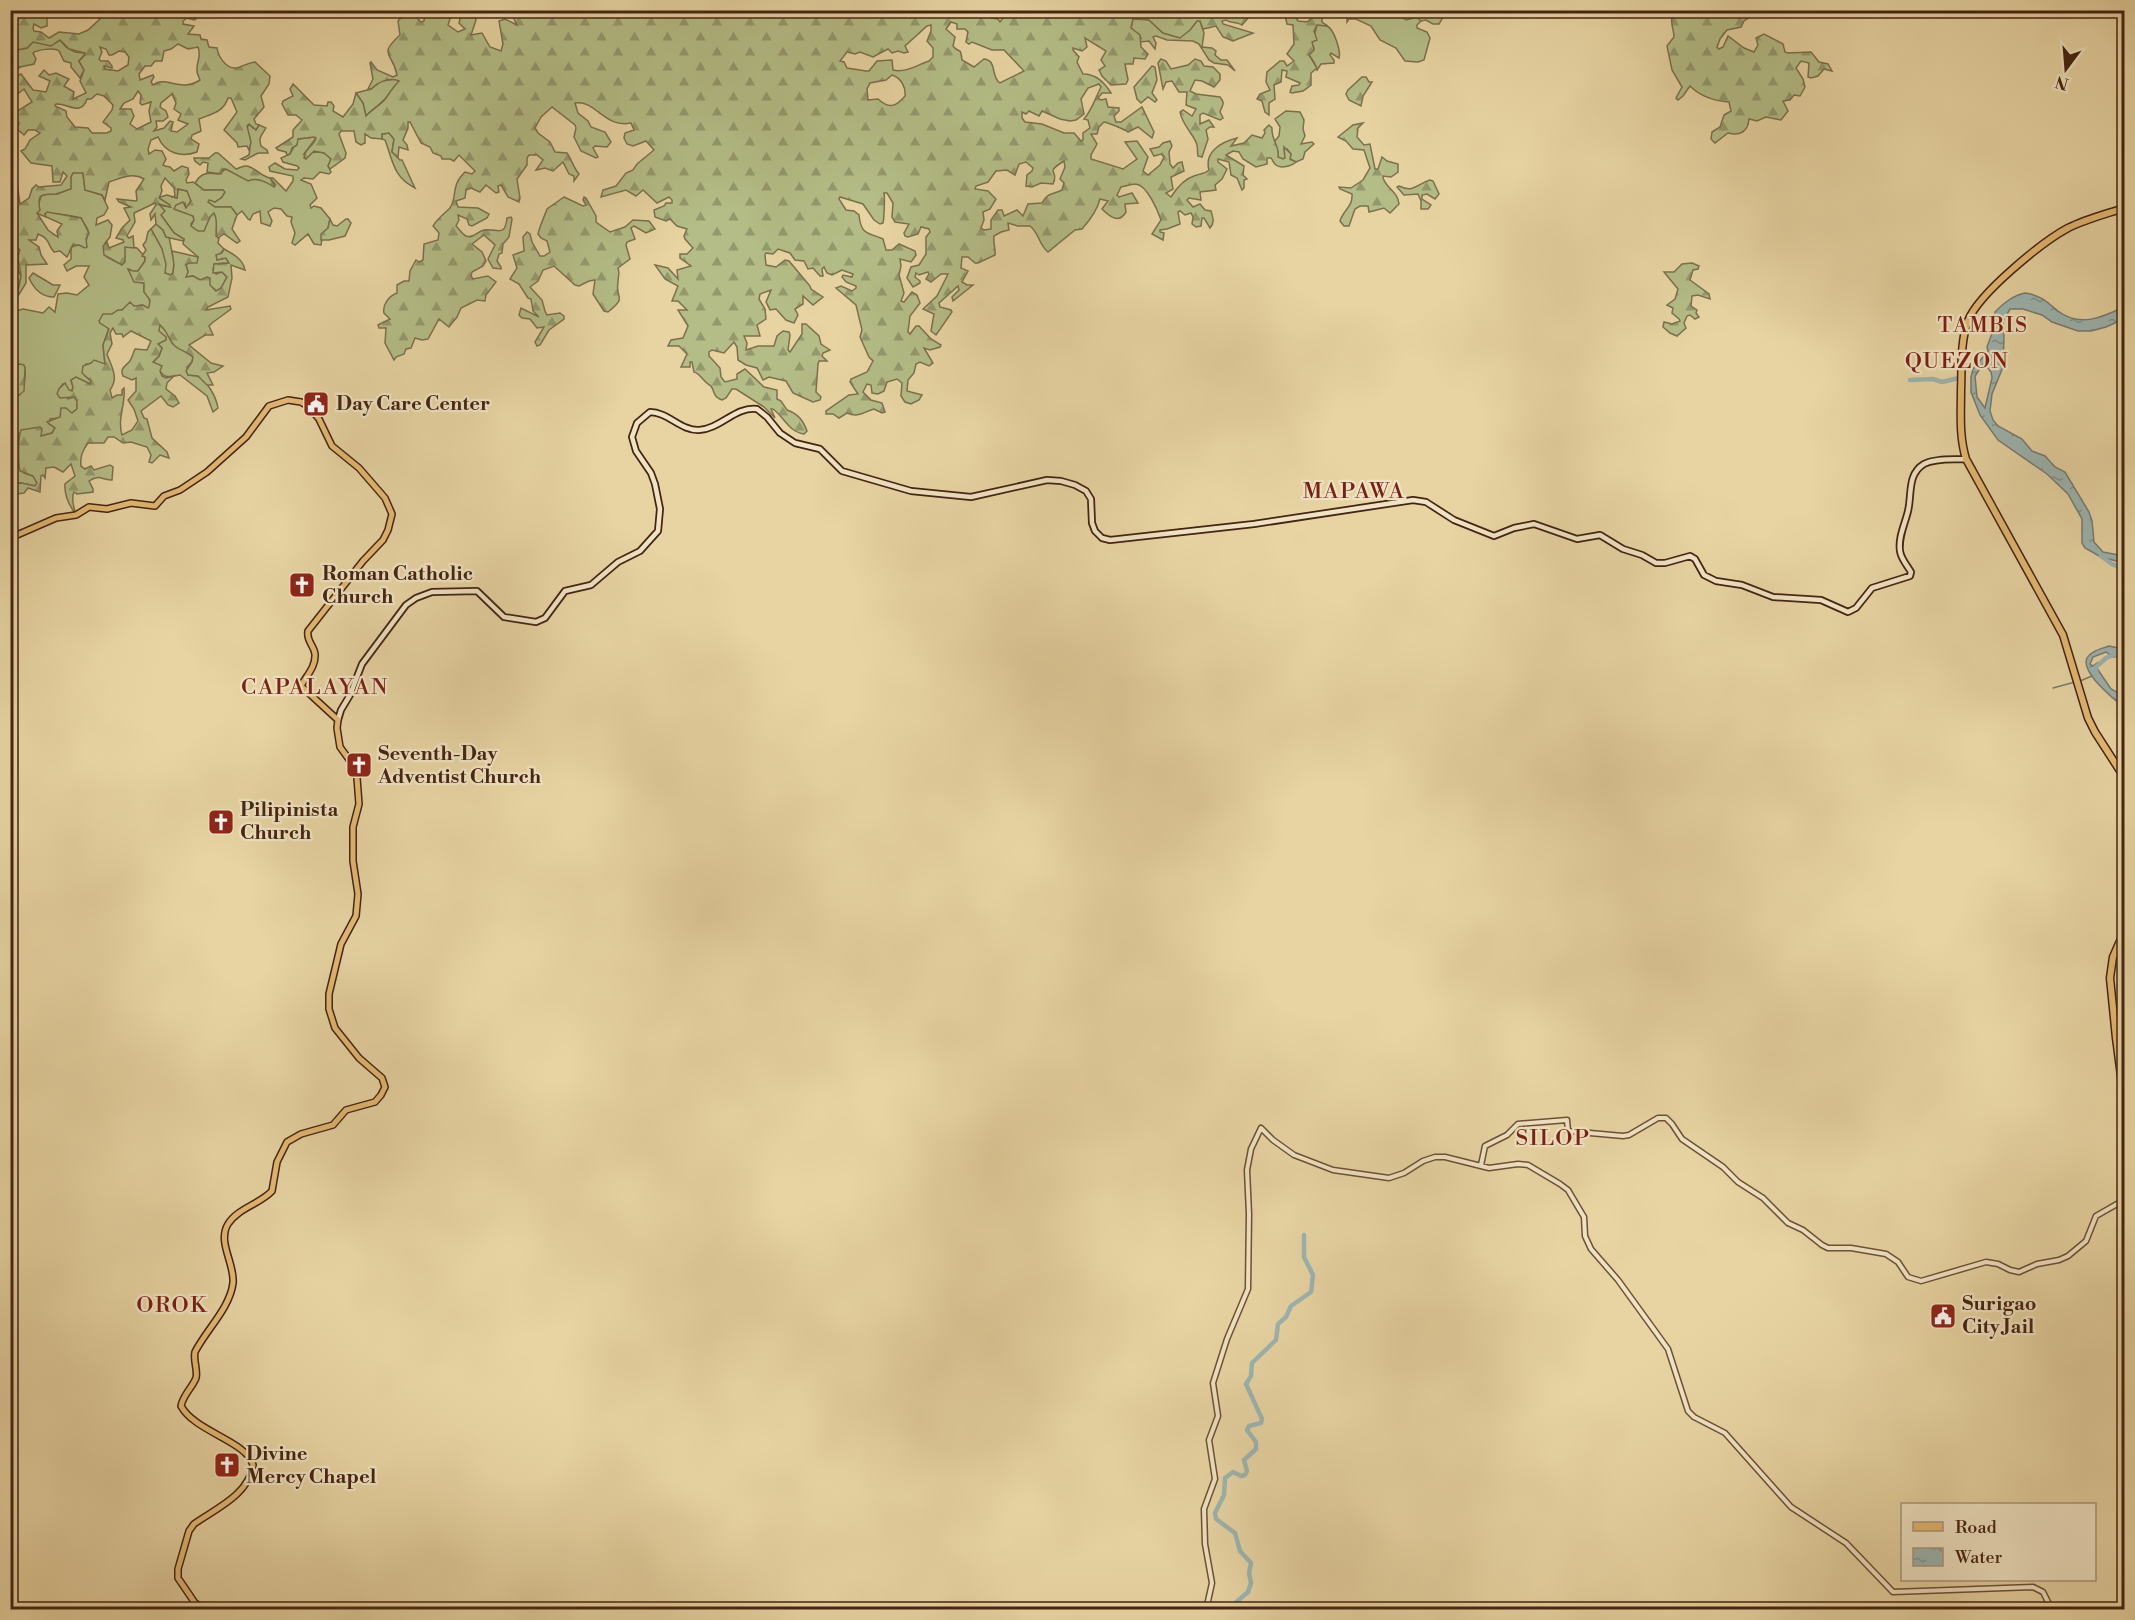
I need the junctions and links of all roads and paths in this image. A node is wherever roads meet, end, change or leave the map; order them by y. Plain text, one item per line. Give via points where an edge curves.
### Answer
1 (2124, 208) edge
2 (1966, 459) junction
3 (10, 535) edge
4 (341, 710) junction
5 (331, 715) junction
6 (338, 720) junction
7 (2124, 777) edge
8 (2124, 932) edge
9 (2124, 1099) edge
10 (1481, 1164) junction
11 (2124, 1200) edge
12 (207, 1610) edge
13 (1206, 1610) edge
14 (2052, 1610) edge

1 - 2 highway via 2072,226 2054,237 1972,311 1963,336 1962,357 1960,433
2 - 4 main road via 1930,462 1917,471 1900,548 1910,576 1872,588 1848,612 1821,600 1773,597 1742,585 1716,581 1704,575 1690,556 1656,563 1600,535 1577,539 1534,524 1490,535 1418,500 1110,540 1093,527 1089,496 1083,488 1070,483 1047,480 971,497 917,492 843,471 820,449 790,440 754,408 699,430 650,412 637,423 632,437 655,484 660,519 658,531 640,550 618,562 591,585 565,591 545,618 536,622 504,617 477,591 434,592 416,598 404,606 363,661
2 - 7 highway via 2063,634 2086,713
3 - 5 main road via 58,517 76,515 89,507 107,509 131,503 155,507 162,498 207,472 248,434 269,406 288,400 305,404 319,419 332,446 386,498 392,514 383,540 308,631 315,658 301,686
4 - 5 main road
4 - 6 main road
5 - 6 main road
6 - 12 main road via 340,747 356,769 357,778 359,804 353,827 353,861 358,901 356,916 341,944 329,1009 335,1028 359,1058 380,1075 385,1087 375,1102 346,1110 333,1125 289,1140 277,1162 273,1191 238,1214 227,1227 224,1238 232,1286 195,1352 196,1378 181,1403 184,1412 243,1450 253,1465 242,1489 189,1531 178,1581 195,1603
8 - 9 highway via 2113,957 2110,977
10 - 11 street via 1487,1144 1518,1124 1568,1120 1568,1131 1623,1136 1658,1118 1666,1119 1685,1141 1763,1198 1788,1223 1822,1245 1886,1254 1898,1262 1908,1277 1921,1281 1986,1262 2016,1272 2059,1260 2086,1241 2096,1216
10 - 13 street via 1436,1157 1389,1178 1336,1170 1294,1155 1260,1128 1246,1170 1248,1289 1212,1383 1218,1416 1209,1440 1215,1479 1204,1509 1212,1583
10 - 14 street via 1492,1168 1528,1165 1568,1190 1584,1217 1585,1236 1591,1249 1628,1292 1668,1349 1691,1414 1725,1433 1791,1507 1846,1543 1893,1592 2033,1587 2043,1592

